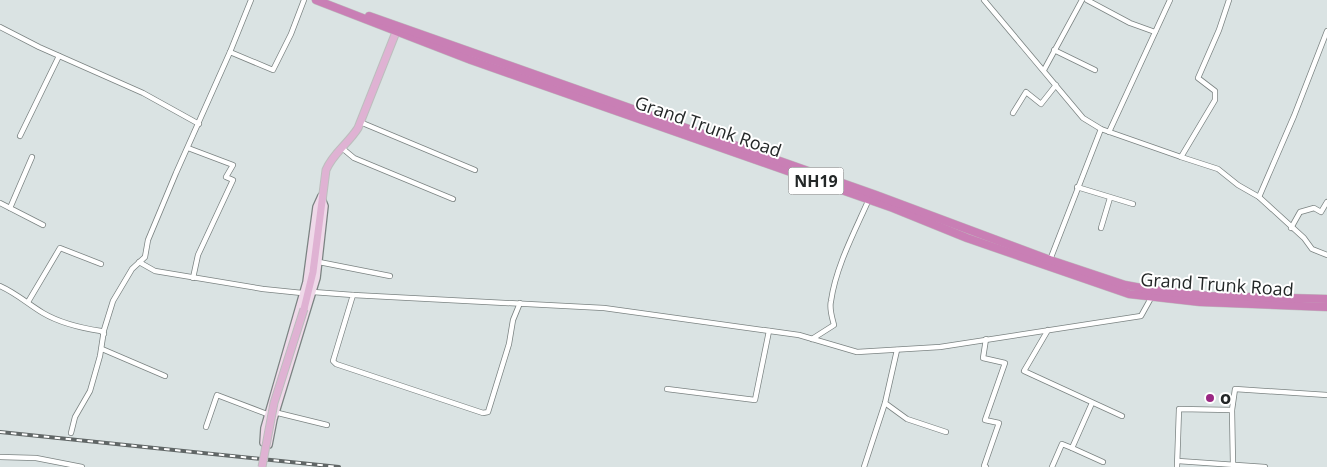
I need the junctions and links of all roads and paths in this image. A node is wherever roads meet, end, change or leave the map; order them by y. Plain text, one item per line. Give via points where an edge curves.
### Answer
1 (251, 0) edge
2 (304, 0) edge
3 (316, 0) edge
4 (328, 0) edge
5 (984, 0) edge
6 (1082, 0) edge
7 (1087, 0) edge
8 (1229, 0) edge
9 (1167, 1) edge
10 (0, 27) edge
11 (397, 29) junction
12 (1327, 31) edge
13 (1155, 32) junction
14 (1054, 50) junction
15 (230, 52) junction
16 (59, 56) junction
17 (1044, 70) junction
18 (1095, 70) dead end
19 (1056, 85) junction
20 (1013, 113) dead end
21 (360, 122) junction
22 (199, 124) junction
23 (1100, 129) junction
24 (1109, 132) junction
25 (20, 136) dead end
26 (188, 148) junction
27 (342, 148) junction
28 (32, 157) dead end
29 (1181, 157) junction
30 (475, 170) dead end
31 (1077, 186) junction
32 (321, 196) junction
33 (1259, 197) junction
34 (1110, 198) junction
35 (453, 199) dead end
36 (869, 199) junction
37 (1327, 202) edge
38 (0, 203) edge
39 (1133, 204) dead end
40 (10, 208) junction
41 (43, 225) dead end
42 (1101, 228) dead end
43 (1291, 228) junction
44 (1327, 255) edge
45 (1050, 260) junction
46 (139, 262) junction
47 (319, 262) junction
48 (101, 264) dead end
49 (390, 276) dead end
50 (193, 278) junction
51 (0, 286) edge
52 (302, 292) junction
53 (313, 292) junction
54 (353, 295) junction
55 (1151, 298) junction
56 (1327, 299) edge
57 (28, 302) junction
58 (520, 303) junction
59 (1327, 307) edge
60 (1048, 330) junction
61 (769, 331) junction
62 (104, 334) junction
63 (812, 339) junction
64 (986, 339) junction
65 (102, 349) junction
66 (897, 350) junction
67 (165, 376) dead end
68 (667, 389) dead end
69 (1327, 395) edge
70 (885, 403) junction
71 (1092, 403) junction
72 (1232, 410) junction
73 (268, 412) junction
74 (276, 412) junction
75 (1122, 416) dead end
76 (328, 425) dead end
77 (206, 426) dead end
78 (946, 432) dead end
79 (71, 433) dead end
80 (1072, 448) junction
81 (0, 457) edge
82 (1178, 461) junction
83 (1103, 462) dead end
84 (1229, 465) edge
85 (82, 467) edge
86 (262, 467) edge
87 (864, 467) edge
88 (986, 467) edge
89 (1052, 467) edge
90 (1177, 467) edge
91 (1265, 467) edge

1 - 15 street
2 - 15 street via 273,70
3 - 11 highway, Grand Trunk Road / NH19
4 - 11 highway, Grand Trunk Road / NH19
5 - 17 street
6 - 14 street
7 - 13 street via 1130,23
8 - 29 street via 1220,30 1198,78 1215,91 1215,100
9 - 13 street
10 - 16 street
11 - 21 main road
11 - 36 highway, Grand Trunk Road / NH19
11 - 45 highway, Grand Trunk Road / NH19 via 876,195
12 - 33 street
13 - 24 street
14 - 17 street
14 - 18 street
15 - 22 street
16 - 22 street via 143,93
16 - 25 street
17 - 19 street
19 - 20 street via 1042,104 1026,92
19 - 23 street via 1083,118
21 - 27 main road via 350,142
21 - 30 street
22 - 26 street
23 - 24 street
23 - 31 street
24 - 29 street
26 - 46 street via 148,240 145,257
26 - 50 street via 233,165 226,177 233,180 198,255
27 - 32 main road via 329,162
27 - 35 street via 354,158
28 - 40 street
29 - 33 street via 1218,169
31 - 34 street
31 - 45 street
32 - 47 street via 325,206
32 - 52 street via 316,207
32 - 86 main road, bridge via 313,272 274,403
33 - 43 street
34 - 39 street
34 - 42 street
36 - 55 highway, Grand Trunk Road / NH19 via 1037,263 1129,294
36 - 63 street via 833,292 830,303 834,324
37 - 43 street via 1321,212 1314,208 1300,212
38 - 40 street
40 - 41 street
43 - 44 street via 1312,249
45 - 56 highway, Grand Trunk Road / NH19 via 1138,288 1210,296
46 - 50 street via 155,271
46 - 62 street via 113,301
47 - 49 street
47 - 53 street
48 - 57 street via 60,248
50 - 52 street
51 - 57 street
52 - 73 street
53 - 54 street
53 - 74 street
54 - 58 street
54 - 58 street via 336,345 333,361 336,364 483,413 488,412
55 - 59 highway, Grand Trunk Road / NH19
55 - 60 street via 1141,316
57 - 62 street via 42,313 63,322
58 - 61 street via 604,308
60 - 64 street
60 - 71 street via 1024,371
61 - 63 street
61 - 68 street via 755,400
62 - 65 street
63 - 66 street via 856,352
64 - 66 street
64 - 88 street via 983,358 1005,363 986,420 999,423
65 - 67 street
65 - 79 street via 90,391 75,417
66 - 70 street
69 - 72 street via 1235,389
70 - 78 street via 907,418
70 - 87 street
71 - 75 street
71 - 80 street
72 - 82 street via 1180,409
72 - 84 street
73 - 74 street
73 - 74 street via 264,445 268,445
73 - 77 street via 217,395
74 - 76 street
80 - 83 street
80 - 89 street via 1062,444
81 - 85 street via 36,458
82 - 84 street
82 - 90 street
84 - 91 street

